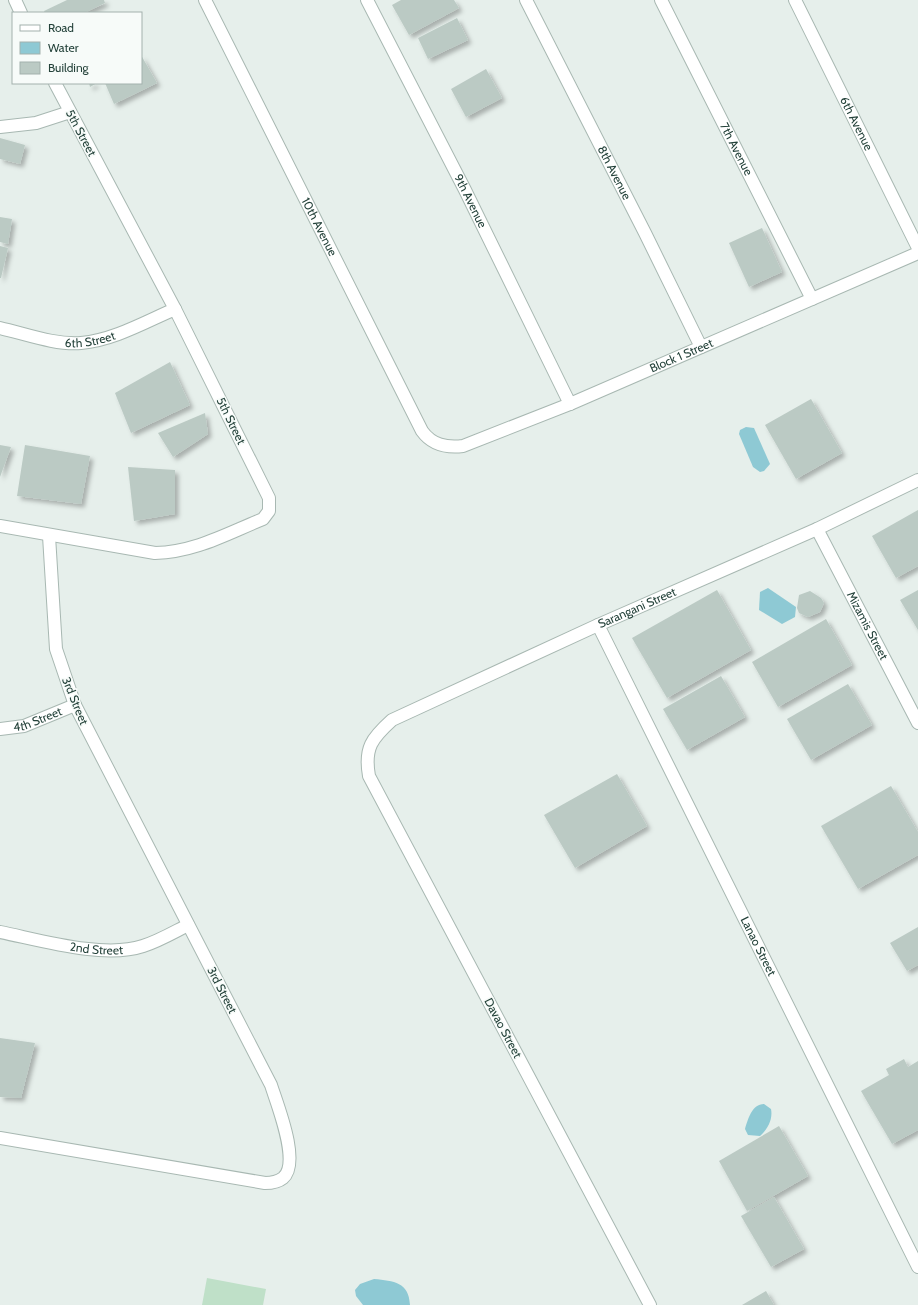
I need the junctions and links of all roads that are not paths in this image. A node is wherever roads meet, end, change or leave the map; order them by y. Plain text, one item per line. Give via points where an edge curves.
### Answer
1 (15, 0) edge
2 (205, 0) edge
3 (367, 0) edge
4 (526, 0) edge
5 (662, 0) edge
6 (795, 0) edge
7 (21, 12) edge
8 (56, 84) edge
9 (70, 112) junction
10 (0, 127) edge
11 (918, 248) edge
12 (918, 253) edge
13 (812, 299) junction
14 (176, 309) junction
15 (0, 328) edge
16 (701, 347) junction
17 (570, 404) junction
18 (442, 446) joint
19 (918, 480) edge
20 (0, 526) edge
21 (817, 529) junction
22 (49, 536) junction
23 (598, 625) junction
24 (74, 705) junction
25 (918, 723) edge
26 (0, 729) edge
27 (368, 749) joint
28 (188, 925) junction
29 (0, 932) edge
30 (0, 1138) edge
31 (918, 1267) edge
32 (650, 1305) edge

1 - 7 street
2 - 18 street, 10th Avenue via 422,431 427,439
3 - 17 street, 9th Avenue via 465,190
4 - 16 street, 8th Avenue
5 - 13 street, 7th Avenue
6 - 11 street, 6th Avenue
8 - 9 street, 5th Street
9 - 10 street via 36,123
9 - 14 street, 5th Street
12 - 13 street, Block 1 Street
13 - 16 street, Block 1 Street
14 - 15 street, 6th Street via 114,336 80,343 63,342
14 - 22 street, 5th Street via 268,498 270,505 267,516 195,548 176,552 155,553
16 - 17 street, Block 1 Street
17 - 18 street, Block 1 Street via 463,446
19 - 21 street, Sarangani Street
20 - 22 street, 5th Street
21 - 23 street, Sarangani Street
21 - 25 street, Mizamis Street
22 - 24 street, 3rd Street via 56,648
23 - 27 street, Sarangani Street via 392,720 376,734
23 - 31 street, Lanao Street
24 - 26 street, 4th Street via 24,726
24 - 28 street, 3rd Street
27 - 32 street, Davao Street via 369,776
28 - 29 street, 2nd Street via 143,946 118,950 66,946
28 - 30 street, 3rd Street via 271,1085 288,1147 288,1171 283,1178 265,1184

